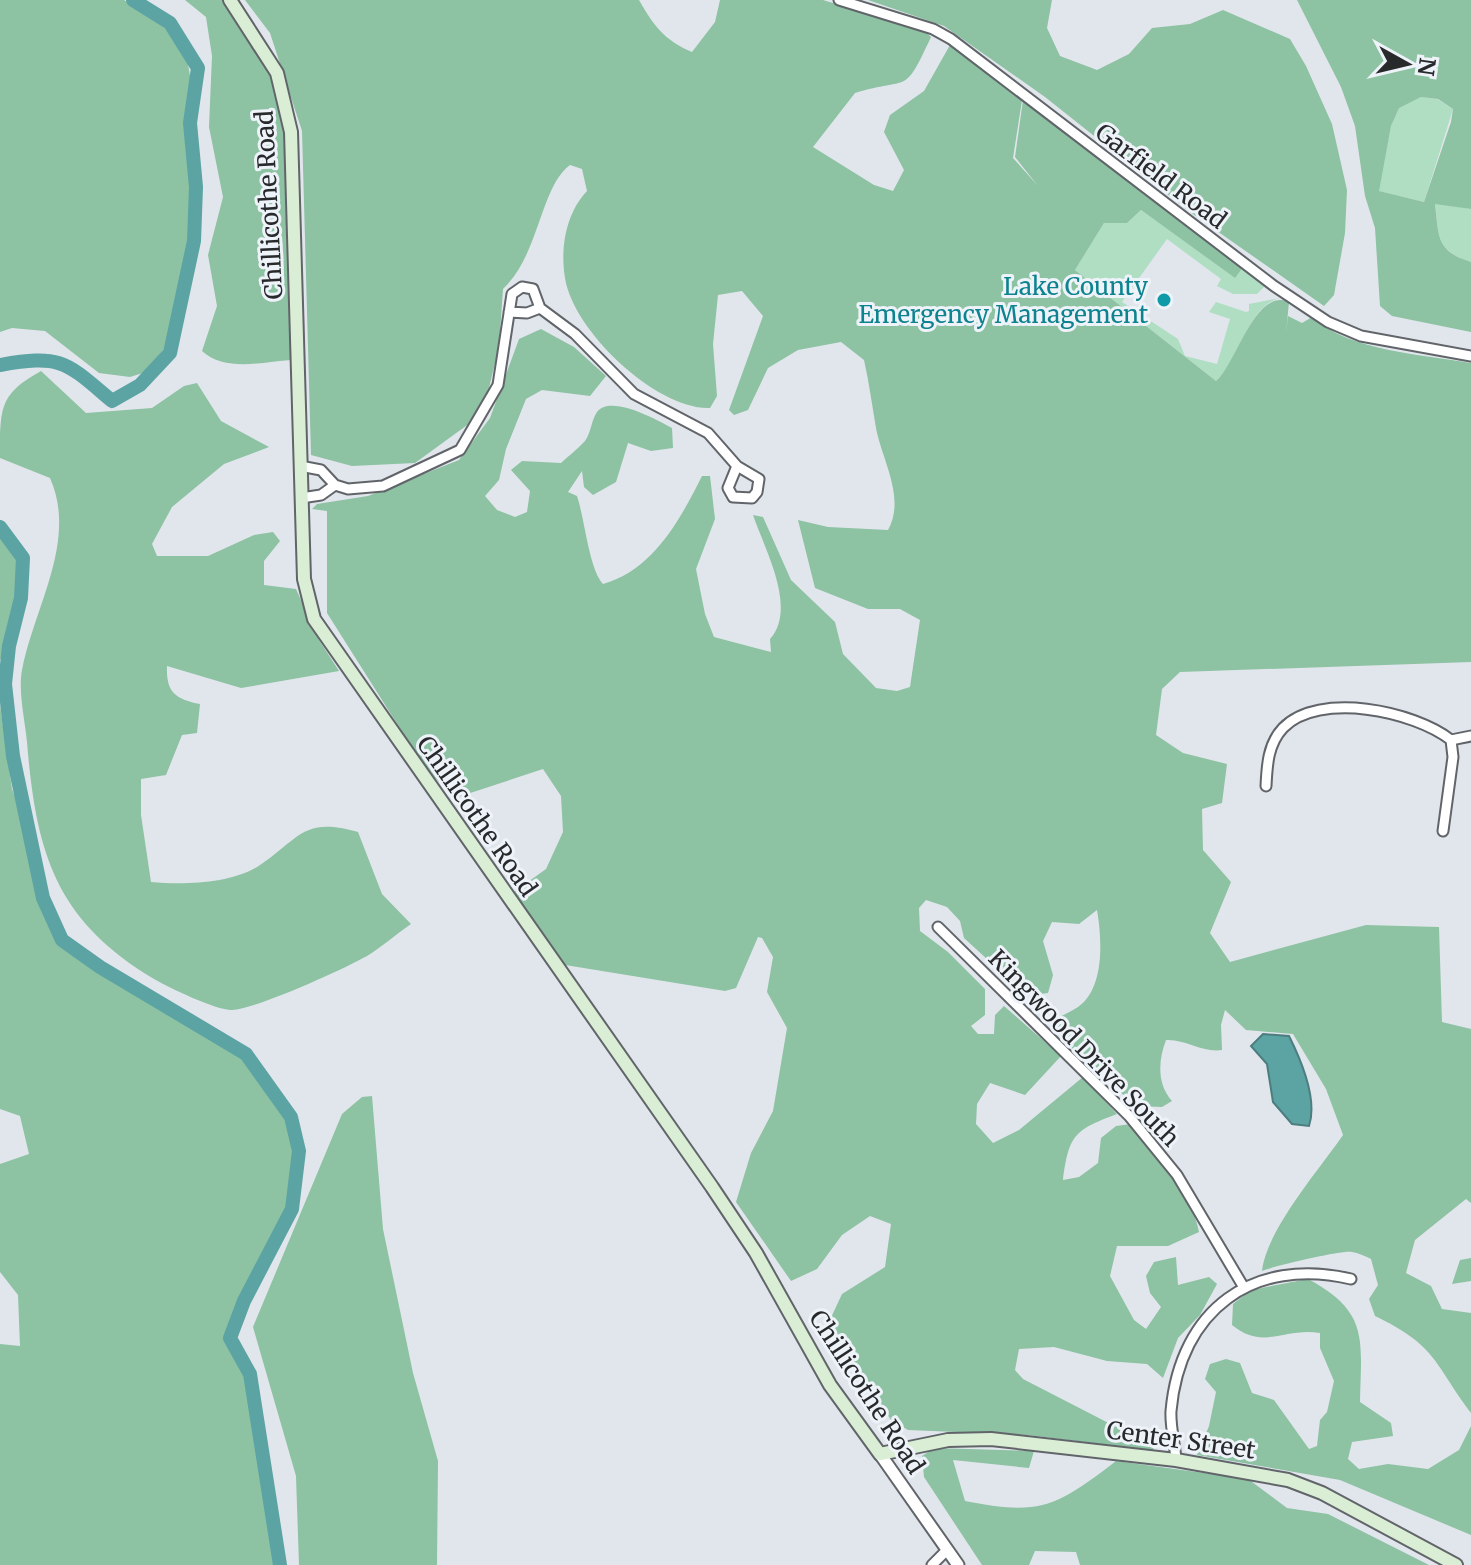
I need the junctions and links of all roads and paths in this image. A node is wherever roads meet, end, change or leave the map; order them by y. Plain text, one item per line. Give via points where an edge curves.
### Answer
1 (230, 0) edge
2 (839, 0) edge
3 (540, 308) junction
4 (509, 312) junction
5 (1471, 356) edge
6 (300, 466) junction
7 (737, 466) dead end
8 (335, 485) junction
9 (301, 498) junction
10 (1471, 736) edge
11 (1451, 740) junction
12 (1266, 786) dead end
13 (1443, 831) dead end
14 (938, 927) dead end
15 (1351, 1279) dead end
16 (1243, 1286) junction
17 (880, 1454) junction
18 (1176, 1460) junction
19 (947, 1550) junction
20 (932, 1565) edge
21 (958, 1565) edge
22 (1456, 1565) edge

1 - 6 main road, Chillicothe Road via 277,73 291,132
2 - 5 street, Garfield Road via 951,39 1261,277 1328,322 1361,336
3 - 4 street
3 - 4 street via 533,289 522,287 512,294
3 - 7 street via 575,334 634,394 708,433
4 - 8 street via 498,385 460,450 383,486
6 - 8 street via 321,470
6 - 9 main road, Chillicothe Road
8 - 9 street via 321,495
9 - 17 main road, Chillicothe Road via 308,601 328,644 712,1187 756,1253 830,1385
10 - 11 street
11 - 12 street via 1420,720 1389,711 1311,712 1289,724 1274,741
11 - 13 street
14 - 16 street, Kingwood Drive South via 1129,1116 1177,1175
15 - 16 street via 1294,1274
16 - 18 street via 1193,1335 1177,1372 1171,1414
17 - 18 main road, Center Street via 969,1439
17 - 19 street, Chillicothe Road
18 - 22 main road, Center Street via 1252,1471 1311,1488
19 - 20 street
19 - 21 street, Chillicothe Road

